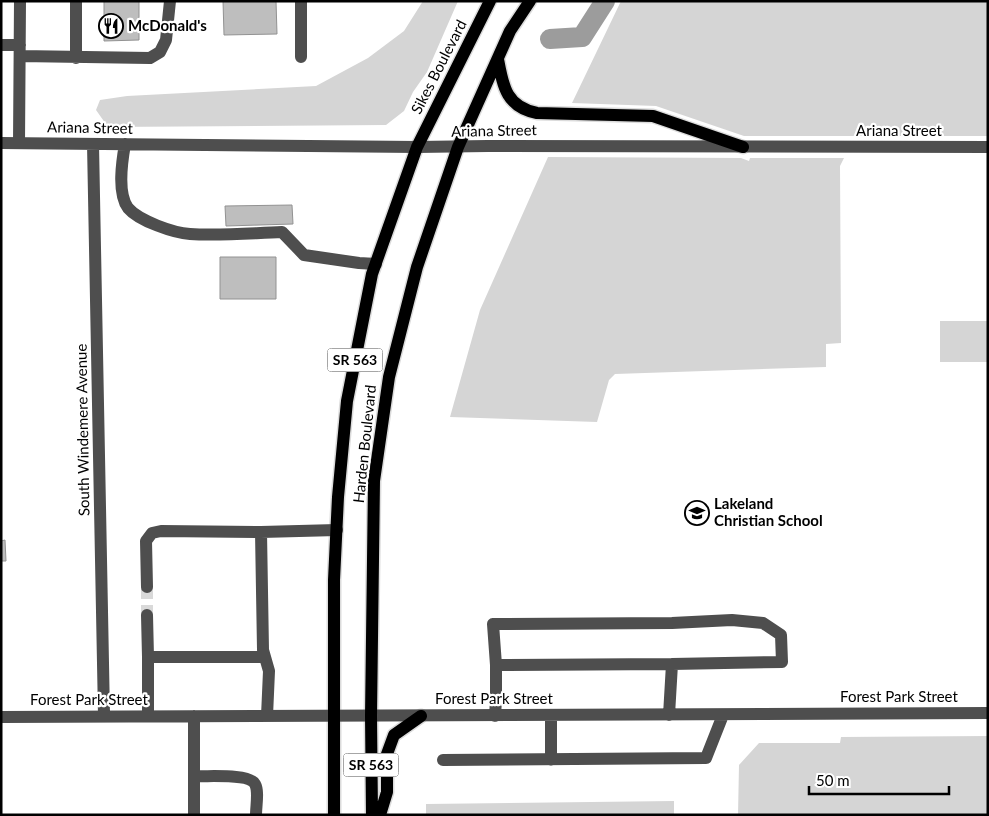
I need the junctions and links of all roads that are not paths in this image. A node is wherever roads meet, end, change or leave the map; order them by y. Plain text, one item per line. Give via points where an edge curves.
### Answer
1 (20, 1) edge
2 (76, 1) edge
3 (170, 1) edge
4 (301, 1) edge
5 (490, 1) edge
6 (530, 1) edge
7 (1, 45) edge
8 (20, 51) junction
9 (301, 57) dead end
10 (76, 58) junction
11 (498, 59) junction
12 (1, 143) edge
13 (19, 143) junction
14 (93, 144) junction
15 (125, 144) junction
16 (417, 147) junction
17 (458, 147) junction
18 (743, 147) junction
19 (988, 147) edge
20 (376, 264) junction
21 (337, 530) junction
22 (261, 532) junction
23 (147, 587) tunnel mouth
24 (147, 615) tunnel mouth
25 (148, 658) junction
26 (265, 658) junction
27 (672, 664) junction
28 (496, 665) junction
29 (988, 713) edge
30 (104, 715) junction
31 (551, 715) junction
32 (669, 715) junction
33 (723, 715) junction
34 (148, 716) junction
35 (194, 716) junction
36 (268, 716) junction
37 (334, 716) junction
38 (371, 716) junction
39 (421, 716) junction
40 (495, 716) junction
41 (1, 717) edge
42 (443, 760) dead end
43 (551, 760) junction
44 (194, 776) junction
45 (194, 815) edge
46 (256, 815) edge
47 (334, 815) edge
48 (372, 815) edge
49 (380, 815) edge

1 - 8 street
2 - 10 street
3 - 10 street via 166,40 160,52 150,58
4 - 9 street
5 - 16 main road, Sikes Boulevard / SR 563
6 - 11 main road, SR 563 via 510,31
7 - 8 street
8 - 10 street
8 - 13 street
11 - 17 main road, SR 563
11 - 18 main road via 507,94 525,111 653,116
12 - 13 street, Ariana Street
13 - 14 street, Ariana Street
14 - 15 street, Ariana Street
14 - 30 street, South Windemere Avenue
15 - 16 street, Ariana Street
15 - 20 street via 121,166 122,190 127,207 139,217 189,234 282,232 304,255
16 - 17 street, Ariana Street
16 - 20 main road, Harden Boulevard / SR 563
17 - 18 street, Ariana Street
17 - 38 main road, Harden Boulevard / SR 563 via 417,267 389,377 374,481
18 - 19 street, Ariana Street
20 - 21 main road, Harden Boulevard / SR 563 via 347,401
21 - 22 street
21 - 37 main road, Harden Boulevard / SR 563
22 - 23 street via 152,533 146,541
22 - 26 street
24 - 25 street
25 - 26 street
25 - 34 street
26 - 36 street via 269,672
27 - 28 street
27 - 28 street via 782,662 781,635 763,623 732,620 493,624
27 - 32 street
28 - 40 street
29 - 33 street, Forest Park Street
30 - 34 street, Forest Park Street
30 - 41 street, Forest Park Street
31 - 32 street, Forest Park Street
31 - 40 street, Forest Park Street
31 - 43 street
32 - 33 street, Forest Park Street
33 - 43 street via 706,758
34 - 35 street, Forest Park Street
35 - 36 street, Forest Park Street
35 - 44 street
36 - 37 street, Forest Park Street
37 - 38 street, Forest Park Street
37 - 47 main road, Harden Boulevard / SR 563
38 - 39 street, Forest Park Street
38 - 48 main road, Harden Boulevard / SR 563
39 - 40 street, Forest Park Street
39 - 49 main road via 394,735 387,754 386,792
42 - 43 street
44 - 45 street
44 - 46 street via 251,780 256,786

